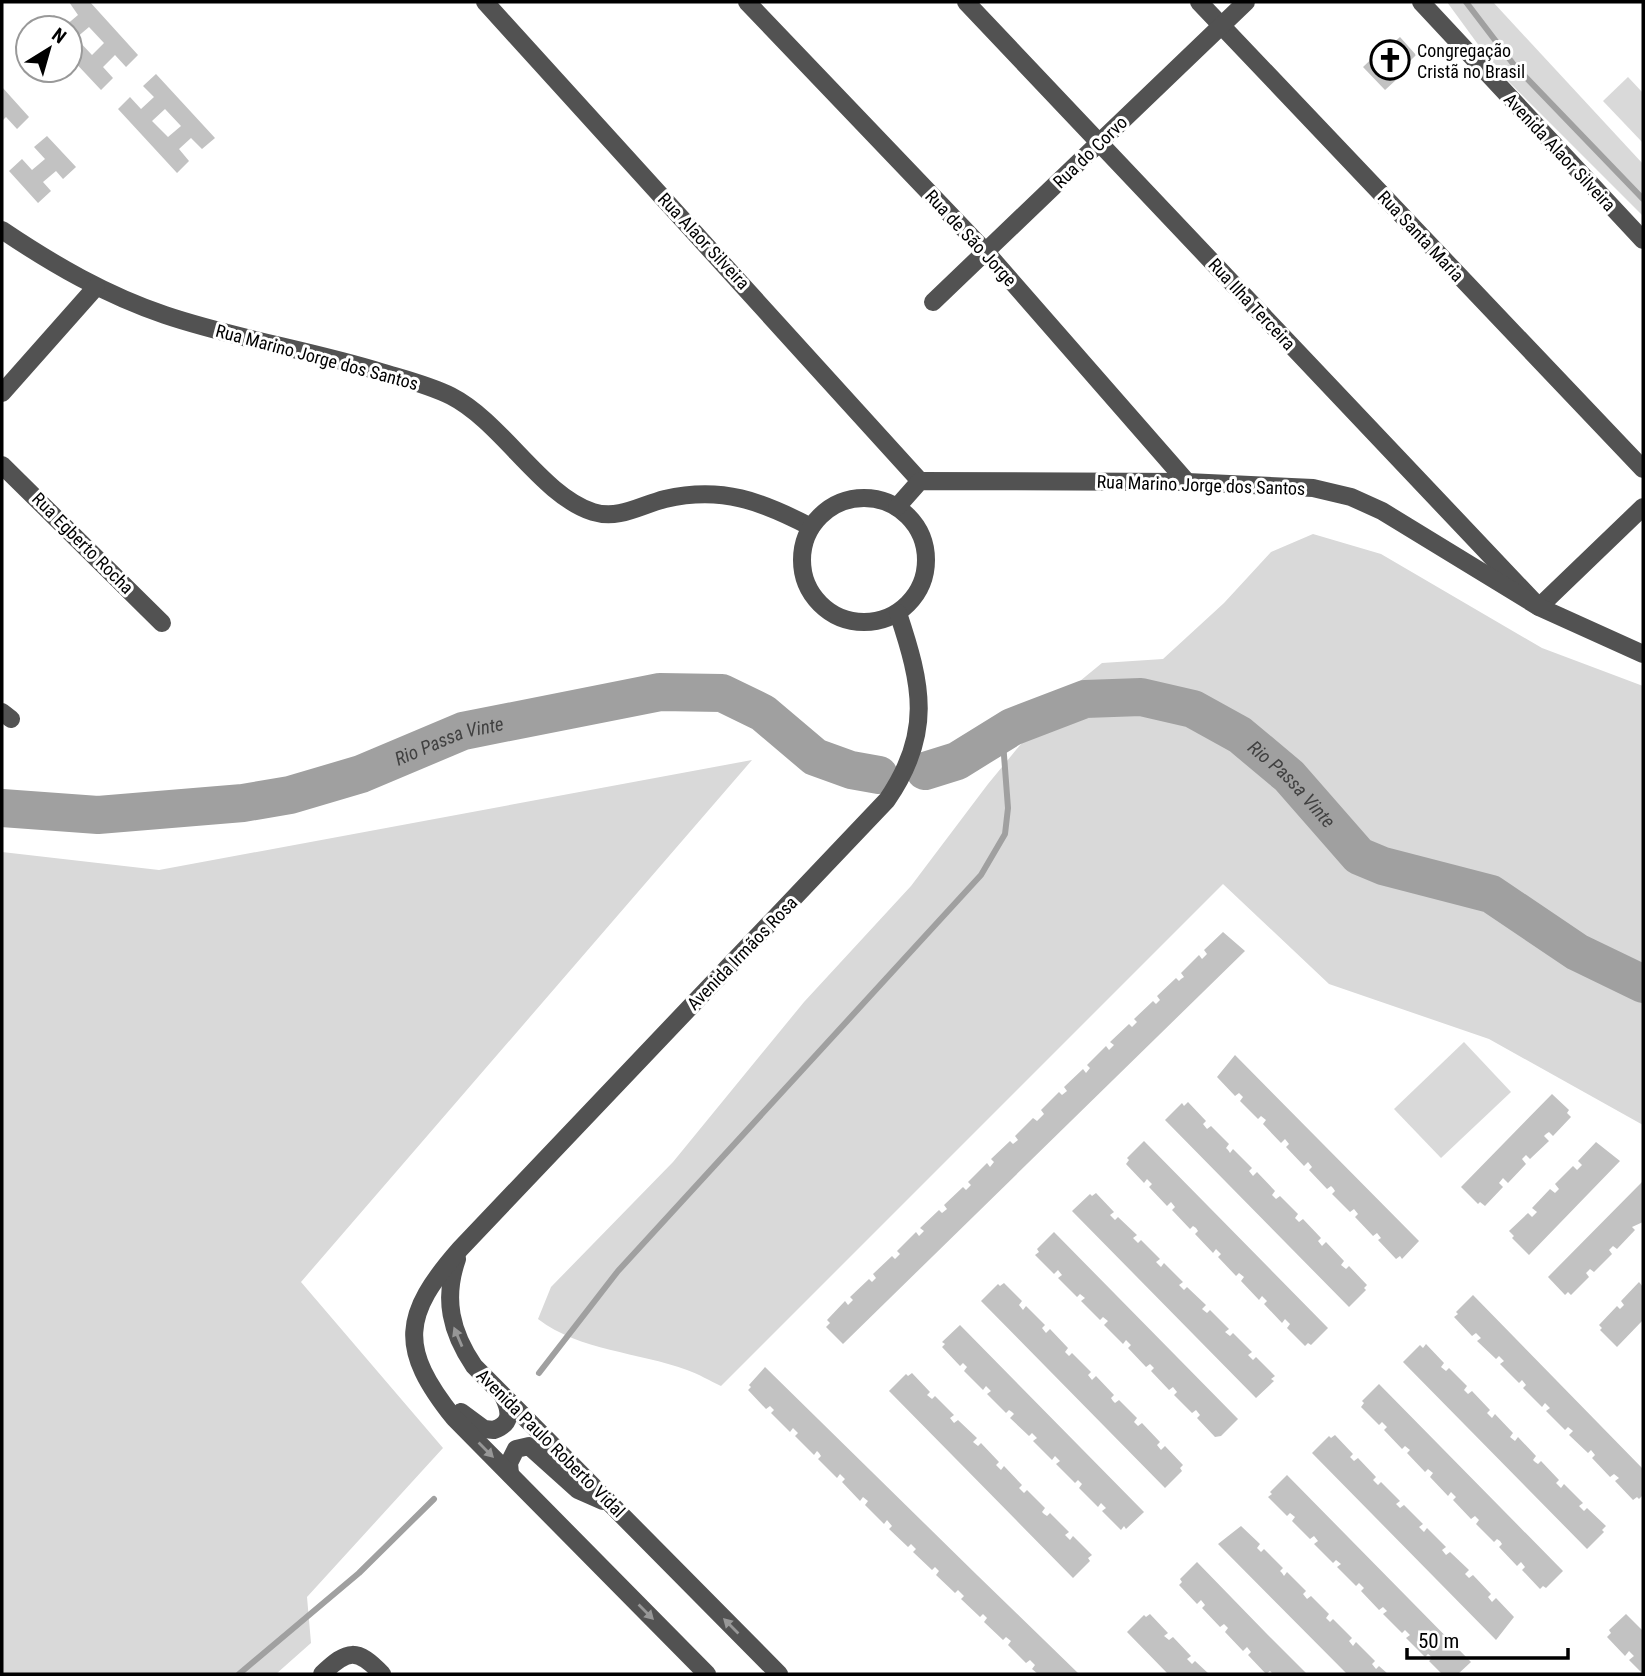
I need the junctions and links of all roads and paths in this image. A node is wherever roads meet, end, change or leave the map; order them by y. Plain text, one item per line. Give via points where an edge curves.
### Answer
1 (485, 2) edge
2 (747, 2) edge
3 (965, 2) edge
4 (1199, 2) edge
5 (1246, 2) edge
6 (1421, 2) edge
7 (1222, 25) junction
8 (1099, 143) junction
9 (2, 230) edge
10 (1643, 240) edge
11 (986, 252) junction
12 (96, 287) junction
13 (933, 302) dead end
14 (2, 393) edge
15 (2, 465) edge
16 (1643, 469) edge
17 (920, 481) junction
18 (1187, 482) junction
19 (897, 507) junction
20 (1643, 507) edge
21 (811, 527) junction
22 (1539, 607) junction
23 (898, 613) junction
24 (162, 623) dead end
25 (1643, 654) edge
26 (460, 1249) junction
27 (426, 1378) junction
28 (503, 1395) junction
29 (510, 1474) junction
30 (612, 1506) junction
31 (322, 1674) edge
32 (382, 1674) edge
33 (707, 1674) edge
34 (779, 1674) edge

1 - 17 street, Rua Alaor Silveira
2 - 11 street, Rua de São Jorge
3 - 8 street, Rua Ilha Terceira
4 - 7 street, Rua Santa Maria
5 - 7 street, Rua do Corvo
6 - 10 street, Avenida Alaor Silveira
7 - 8 street, Rua do Corvo
7 - 16 street, Rua Santa Maria
8 - 11 street, Rua do Corvo
8 - 22 street, Rua Ilha Terceira
9 - 12 street, Rua Marino Jorge dos Santos
11 - 13 street, Rua do Corvo
11 - 18 street, Rua de São Jorge
12 - 14 street
12 - 21 street, Rua Marino Jorge dos Santos via 167,316 356,364 451,396 503,436 572,503 595,513 636,511 697,493 766,504
15 - 24 street, Rua Egberto Rocha
17 - 18 street, Rua Marino Jorge dos Santos
17 - 19 street
18 - 22 street, Rua Marino Jorge dos Santos via 1313,488 1351,497 1382,511
19 - 21 street via 874,498 850,499 828,509
19 - 23 street via 922,535 927,559 916,595
20 - 22 street
21 - 23 street via 802,564 809,589 825,609 861,622
22 - 25 street, Rua Marino Jorge dos Santos
23 - 26 street, Avenida Irmãos Rosa via 916,669 920,707 911,756 887,800
26 - 27 street via 433,1280 414,1321 415,1351
28 -> 26 street, Avenida Paulo Roberto Vidal via 474,1366 453,1324 449,1280
27 - 28 street via 484,1429 494,1430 508,1420 510,1411
27 -> 29 street via 454,1418
28 - 30 street, Avenida Paulo Roberto Vidal
29 - 30 street via 511,1455 522,1445 529,1446 578,1490
29 -> 33 street
34 -> 30 street, Avenida Paulo Roberto Vidal
31 - 32 street via 350,1653 365,1656

